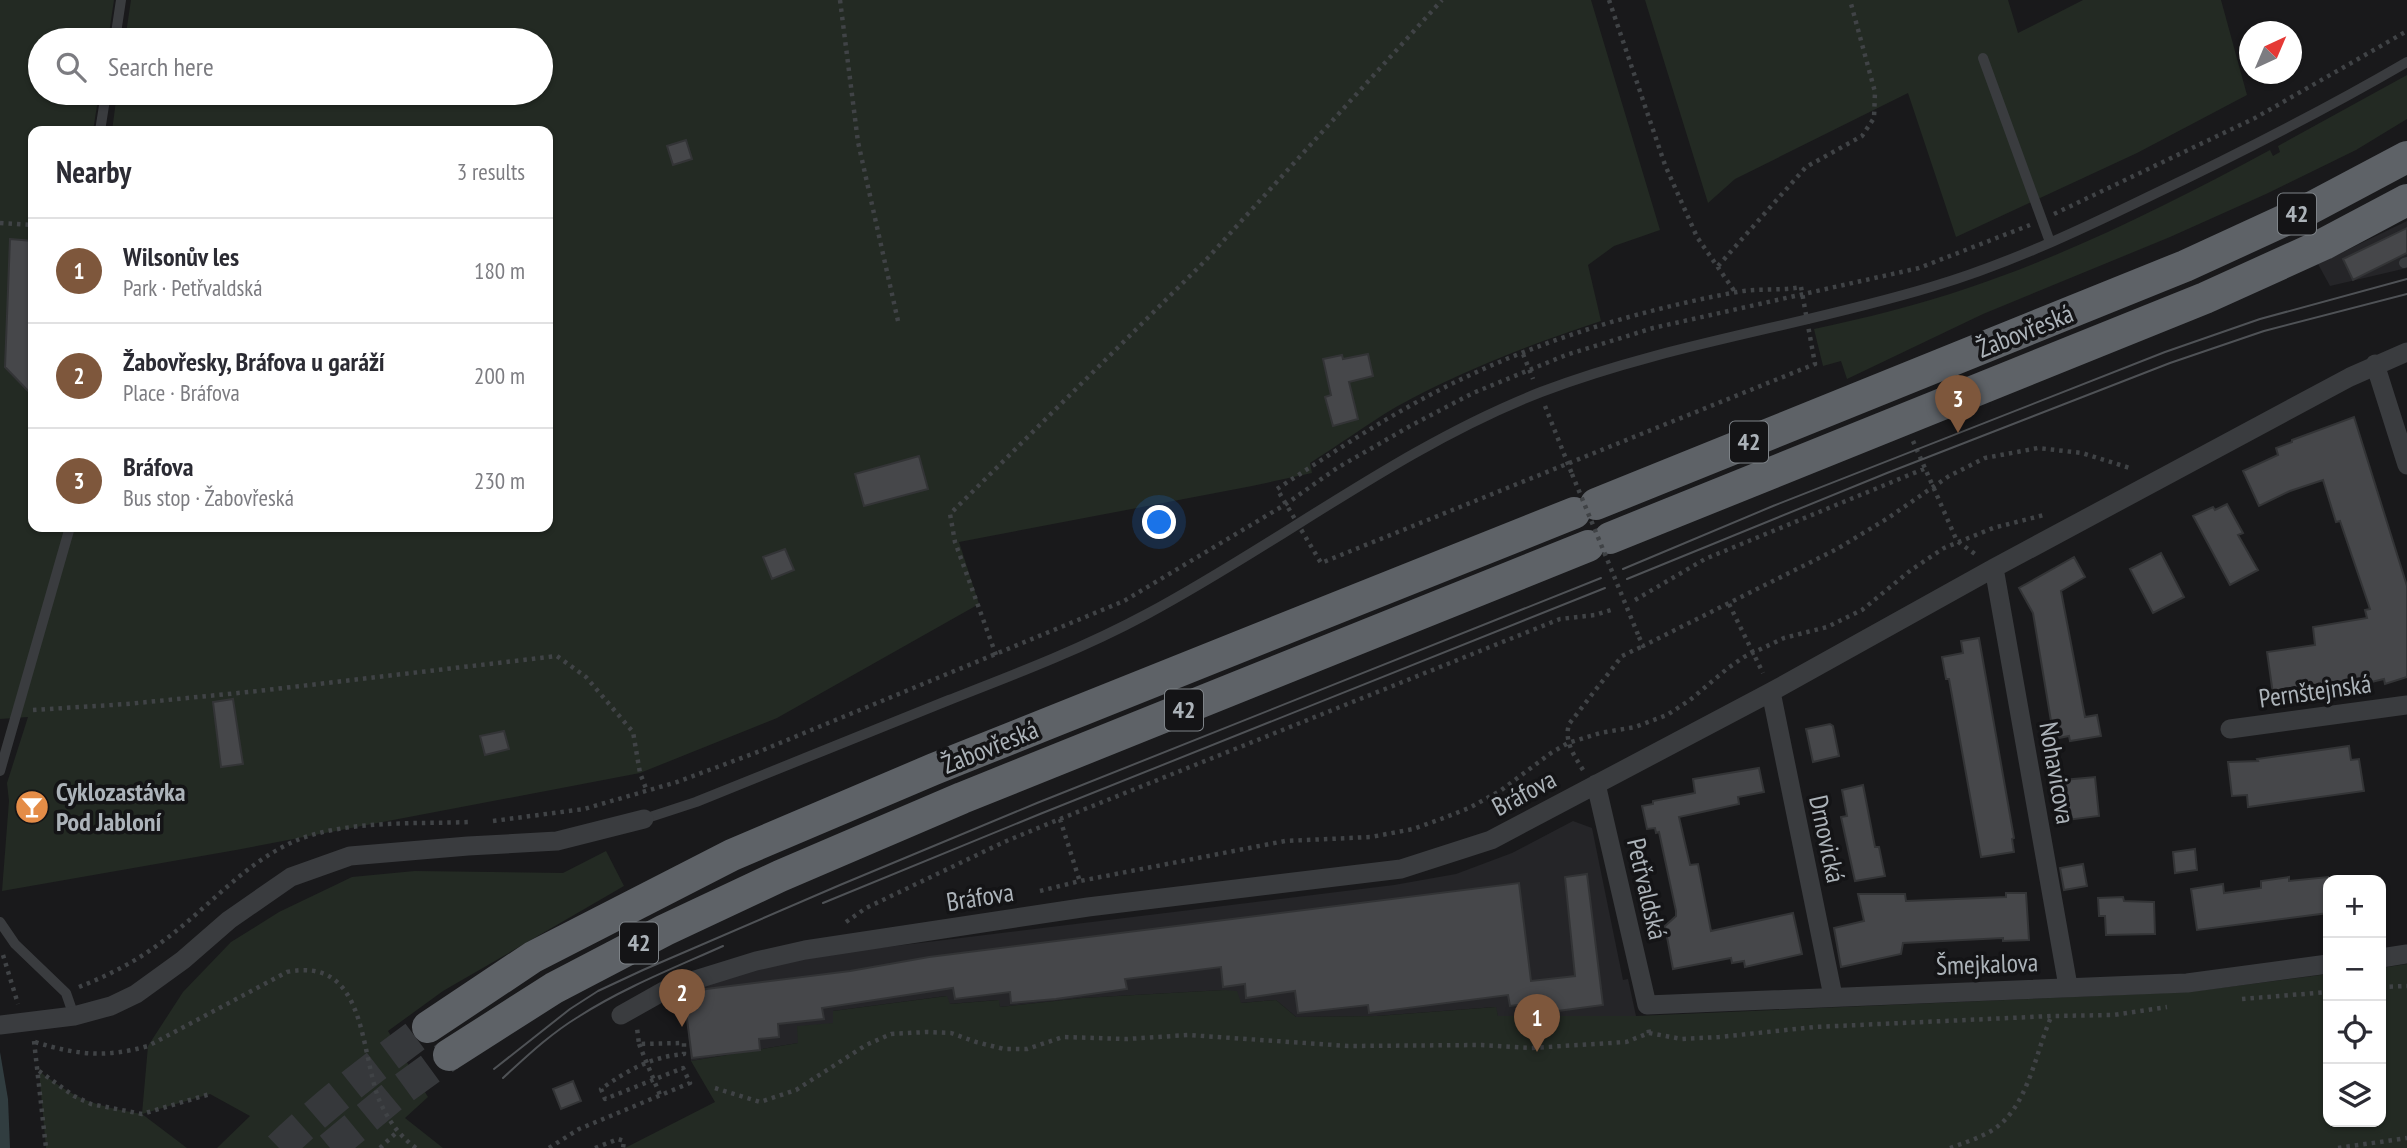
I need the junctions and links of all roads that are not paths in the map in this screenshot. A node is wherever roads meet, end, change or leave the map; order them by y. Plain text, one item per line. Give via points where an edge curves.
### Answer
1 (121, 0) edge
2 (117, 28) edge
3 (1983, 58) dead end
4 (2407, 62) edge
5 (104, 105) edge
6 (101, 126) edge
7 (2407, 157) edge
8 (2407, 201) edge
9 (2050, 242) junction
10 (2407, 352) edge
11 (2375, 364) junction
12 (2407, 465) edge
13 (69, 532) edge
14 (1994, 568) junction
15 (1770, 692) junction
16 (2407, 705) edge
17 (2231, 729) dead end
18 (0, 771) edge
19 (1594, 785) junction
20 (644, 819) joint
21 (0, 922) edge
22 (2407, 954) edge
23 (2386, 957) edge
24 (2323, 965) edge
25 (2068, 986) junction
26 (1832, 996) junction
27 (1647, 1005) joint
28 (627, 1011) road end
29 (74, 1016) junction
30 (11, 1024) edge
31 (428, 1027) tunnel mouth
32 (449, 1055) tunnel mouth

1 - 2 lane
3 - 9 lane
4 - 9 lane via 2193,176
5 - 6 lane
7 - 31 highway, Žabovřeská / 42 via 2307,210 2185,266 947,764 732,855 533,957
8 - 32 highway, Žabovřeská / 42 via 2204,298 962,798 780,876 554,988
9 - 20 lane via 1934,286 1653,355 1539,393 1413,455 1216,576 1091,643
10 - 11 street, Bráfova
11 - 12 street
11 - 14 street, Bráfova
13 - 18 lane
14 - 15 street, Bráfova
14 - 25 street, Nohavicova
15 - 19 street, Bráfova
15 - 26 street, Drnovická
16 - 17 street, Pernštejnská
19 - 27 street, Petřvaldská
19 - 28 street, Bráfova via 1492,840 1401,869 1088,907 804,950 670,988
20 - 29 street via 557,841 350,856 291,877 136,994
21 - 29 lane via 15,944 66,993
22 - 23 street
24 - 25 street, Šmejkalova via 2188,983
25 - 26 street, Šmejkalova
26 - 27 street, Šmejkalova
29 - 30 street

